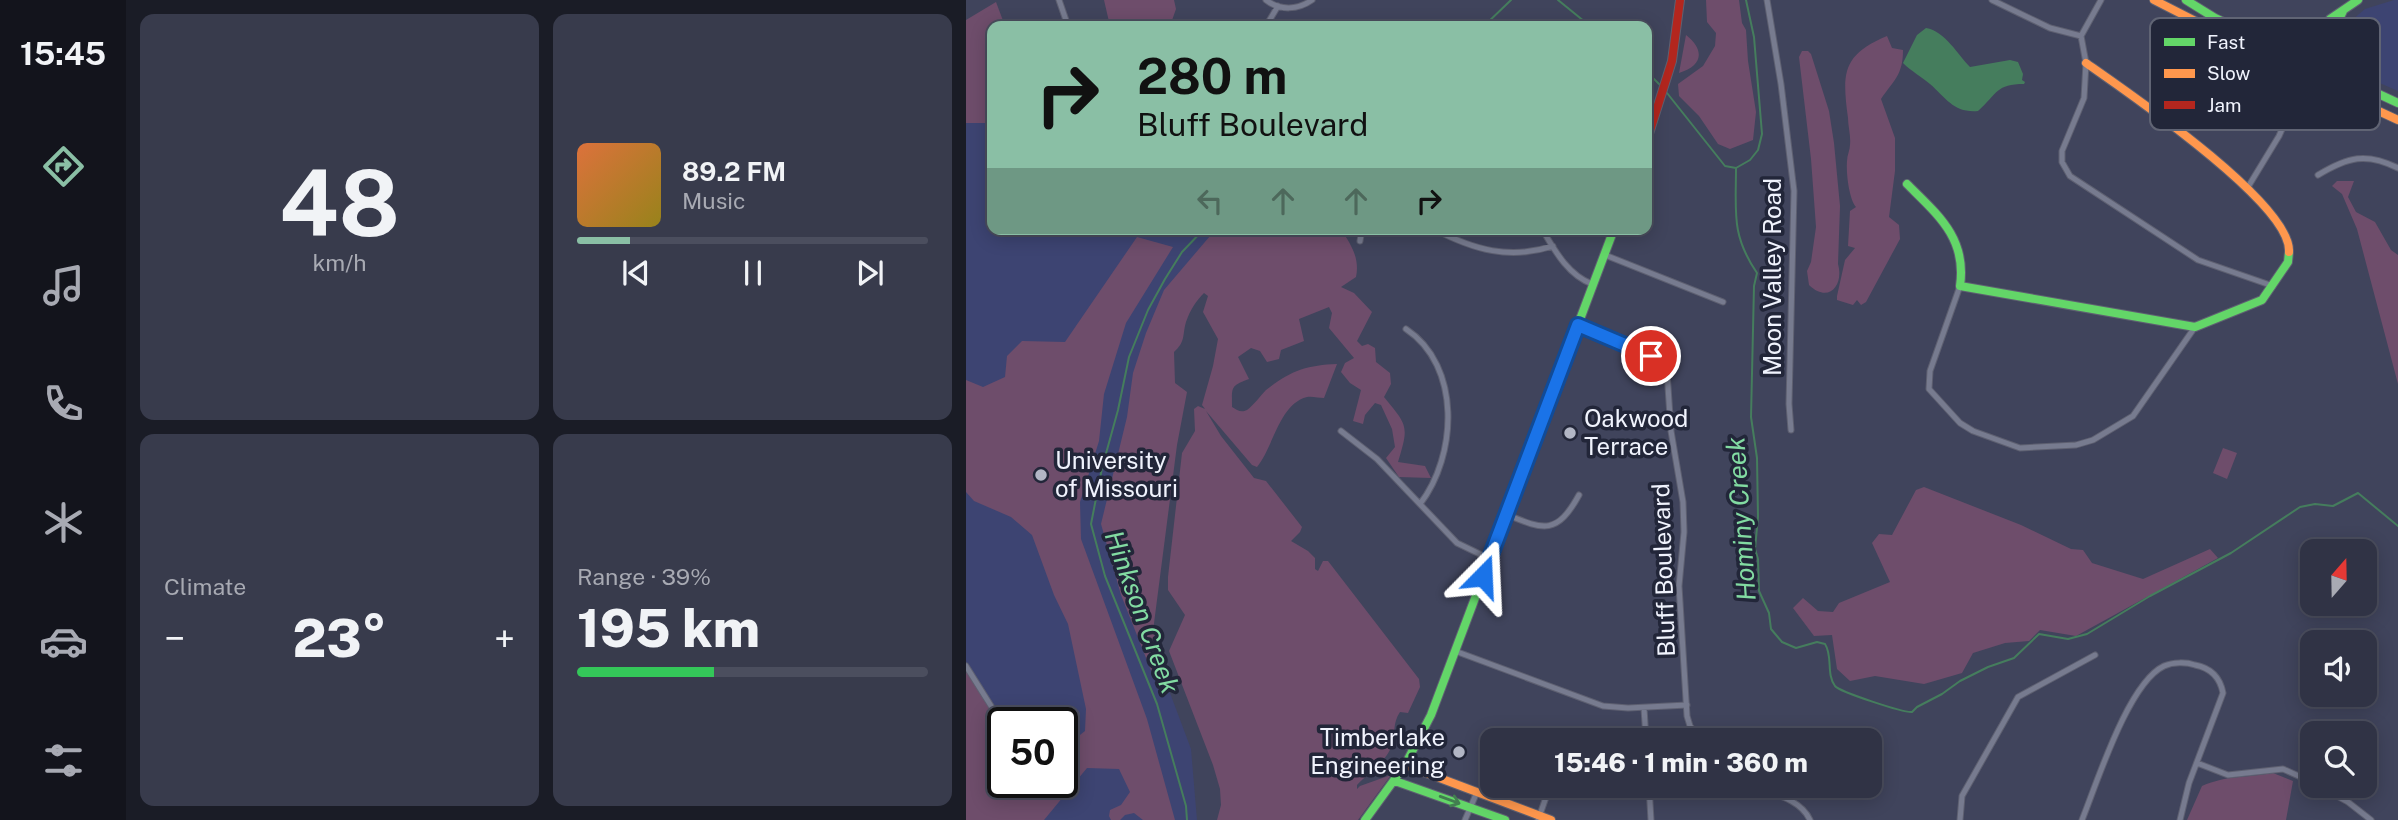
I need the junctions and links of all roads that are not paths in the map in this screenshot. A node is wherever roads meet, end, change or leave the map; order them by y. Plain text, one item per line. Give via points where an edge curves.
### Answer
1 (1059, 0) edge
2 (1266, 0) edge
3 (1312, 0) edge
4 (1680, 0) edge
5 (1767, 0) edge
6 (1992, 0) edge
7 (2101, 0) edge
8 (2154, 0) edge
9 (2186, 0) edge
10 (2358, 0) edge
11 (1278, 6) junction
12 (2343, 11) junction
13 (2189, 18) edge
14 (2215, 18) edge
15 (2332, 18) edge
16 (2340, 18) edge
17 (1066, 21) edge
18 (1269, 21) edge
19 (2081, 36) junction
20 (2086, 63) junction
21 (2380, 94) edge
22 (2398, 103) edge
23 (2150, 108) edge
24 (2380, 112) edge
25 (2398, 120) edge
26 (1652, 127) edge
27 (2178, 130) edge
28 (2282, 130) edge
29 (2398, 168) edge
30 (2318, 175) dead end
31 (1908, 184) dead end
32 (2248, 187) junction
33 (1361, 235) edge
34 (1450, 235) edge
35 (1546, 235) edge
36 (1612, 235) edge
37 (1360, 241) dead end
38 (1553, 246) junction
39 (1605, 255) junction
40 (1592, 284) junction
41 (1960, 286) junction
42 (2273, 286) junction
43 (1724, 302) dead end
44 (1578, 325) junction
45 (2195, 327) junction
46 (1406, 329) dead end
47 (1791, 430) dead end
48 (1341, 431) dead end
49 (1578, 495) dead end
50 (1420, 504) junction
51 (1508, 515) junction
52 (1490, 559) junction
53 (1455, 651) junction
54 (2095, 655) dead end
55 (966, 666) edge
56 (1687, 705) junction
57 (992, 707) edge
58 (1644, 708) junction
59 (1645, 728) edge
60 (1692, 728) edge
61 (2197, 763) junction
62 (1405, 765) junction
63 (2300, 777) edge
64 (1395, 781) junction
65 (1477, 792) junction
66 (1546, 798) edge
67 (1650, 798) edge
68 (1783, 798) edge
69 (2341, 798) edge
70 (1471, 808) junction
71 (1538, 818) edge
72 (1365, 820) edge
73 (1465, 820) edge
74 (1505, 820) edge
75 (1551, 820) edge
76 (1651, 820) edge
77 (1810, 820) edge
78 (1960, 820) edge
79 (2082, 820) edge
80 (2180, 820) edge
81 (2371, 820) edge

1 - 17 street
2 - 11 street
3 - 11 street via 1299,7
4 - 26 main road via 1672,61
5 - 47 street, Moon Valley Road via 1794,191
6 - 19 street via 2050,28
7 - 19 street
8 - 13 main road
9 - 14 main road
10 - 12 main road
11 - 18 street
12 - 15 main road
12 - 16 main road
19 - 20 street
20 - 23 main road
20 - 42 street via 2084,98 2062,151 2070,176 2198,260
21 - 22 main road
24 - 25 main road
27 - 32 main road
28 - 32 street
29 - 30 street via 2358,158
31 - 41 main road via 1952,231 1963,266
32 - 42 main road via 2289,246 2288,262
33 - 37 street
34 - 38 street via 1497,253 1522,254
35 - 38 street
36 - 39 main road
38 - 40 street via 1574,276
39 - 40 main road
39 - 43 street
40 - 44 main road
41 - 45 main road
41 - 45 street via 1930,371 1929,389 1973,431 2020,448 2083,444 2133,416
42 - 45 main road via 2262,300
44 - 51 main road
44 - 56 street, Bluff Boulevard via 1661,361 1667,372 1683,502 1679,586
46 - 50 street via 1420,339 1436,363 1448,407 1437,478
48 - 50 street via 1377,459
49 - 51 street via 1567,513 1548,527
50 - 52 street via 1457,543
51 - 52 main road
52 - 53 main road
53 - 58 street via 1591,702
53 - 62 main road via 1431,715
54 - 78 street via 2018,697 1962,796
55 - 57 street
56 - 58 street
56 - 60 street, Bluff Boulevard
58 - 59 street
61 - 63 street via 2228,775 2283,769
61 - 79 street via 2222,700 2222,684 2206,668 2170,664 2154,673 2134,696
61 - 80 street
62 - 64 main road
62 - 65 main road
64 -> 70 main road
64 - 72 main road
65 - 70 street
65 - 71 main road
66 - 71 street
67 - 76 street
68 - 77 street via 1796,803
69 - 81 street
70 - 73 street
70 - 74 main road
71 - 75 main road

